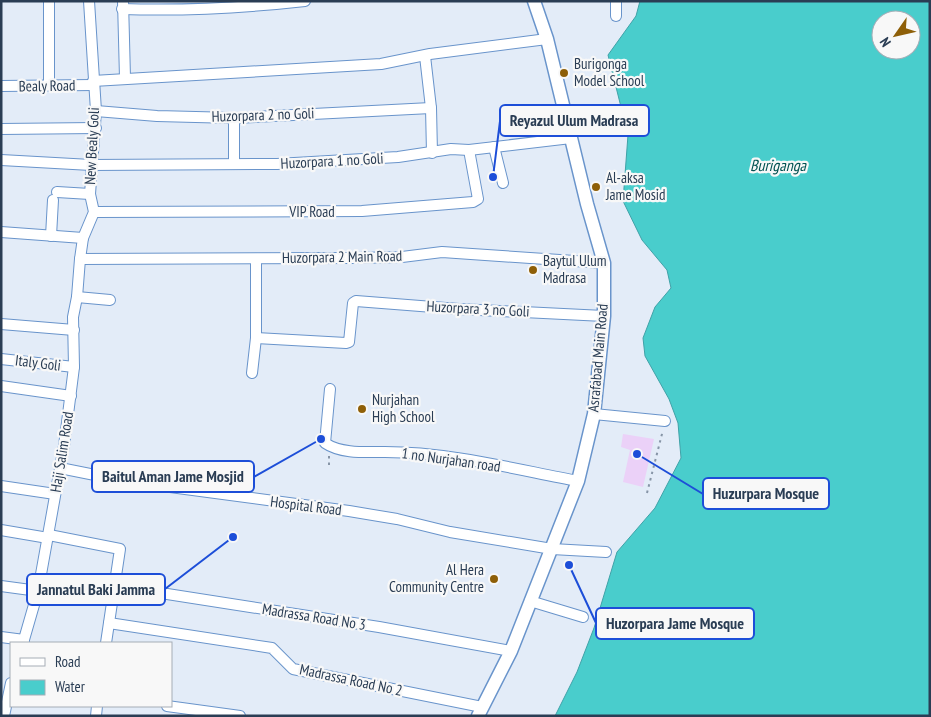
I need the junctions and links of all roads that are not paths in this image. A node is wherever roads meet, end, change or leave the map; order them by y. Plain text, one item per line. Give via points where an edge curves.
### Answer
1 (49, 1) edge
2 (89, 1) edge
3 (304, 1) edge
4 (534, 1) edge
5 (616, 1) edge
6 (122, 5) edge
7 (185, 6) edge
8 (616, 16) dead end
9 (547, 39) junction
10 (425, 56) junction
11 (125, 78) junction
12 (93, 83) junction
13 (48, 85) junction
14 (1, 86) edge
15 (431, 108) junction
16 (96, 111) junction
17 (234, 118) junction
18 (96, 128) junction
19 (1, 129) edge
20 (571, 138) junction
21 (494, 147) junction
22 (469, 150) junction
23 (432, 152) junction
24 (1, 160) edge
25 (91, 164) junction
26 (234, 164) junction
27 (503, 183) dead end
28 (90, 194) junction
29 (94, 212) junction
30 (1, 232) edge
31 (51, 236) junction
32 (83, 238) junction
33 (80, 258) junction
34 (256, 259) junction
35 (604, 263) junction
36 (77, 297) junction
37 (110, 300) dead end
38 (604, 316) junction
39 (1, 324) edge
40 (74, 330) junction
41 (256, 338) junction
42 (1, 359) edge
43 (74, 367) junction
44 (252, 373) dead end
45 (1, 386) edge
46 (330, 389) dead end
47 (70, 396) junction
48 (594, 414) junction
49 (665, 421) road end
50 (60, 468) junction
51 (578, 480) junction
52 (1, 486) edge
53 (55, 494) junction
54 (1, 530) edge
55 (48, 536) junction
56 (552, 549) junction
57 (606, 552) dead end
58 (1, 586) edge
59 (116, 586) junction
60 (38, 590) junction
61 (530, 601) junction
62 (583, 617) dead end
63 (109, 622) junction
64 (1, 637) edge
65 (24, 642) edge
66 (106, 642) edge
67 (512, 651) junction
68 (10, 688) edge
69 (172, 707) edge
70 (480, 711) edge
71 (4, 716) edge
72 (240, 716) edge

1 - 13 street
2 - 12 street, New Bealy Goli
3 - 7 street via 254,7
4 - 9 street, Asrafabad Main Road
5 - 8 street
6 - 7 street
6 - 11 street
9 - 10 street
9 - 20 street, Asrafabad Main Road
10 - 11 street via 381,64
10 - 15 street
11 - 12 street
12 - 13 street, Bealy Road
12 - 16 street, New Bealy Goli
13 - 14 street, Bealy Road
15 - 17 street, Huzorpara 2 no Goli
15 - 23 street
16 - 17 street, Huzorpara 2 no Goli
16 - 18 street, New Bealy Goli
17 - 26 street
18 - 19 street
18 - 25 street, New Bealy Goli
20 - 21 street, Huzorpara 1 no Goli
20 - 35 street, Asrafabad Main Road
21 - 22 street, Huzorpara 1 no Goli
21 - 27 street
22 - 23 street, Huzorpara 1 no Goli
22 - 29 street, VIP Road via 478,199 473,202 362,212
23 - 26 street, Huzorpara 1 no Goli via 379,158
24 - 25 street, Huzorpara 1 no Goli
25 - 26 street, Huzorpara 1 no Goli
25 - 28 street, New Bealy Goli
28 - 29 street, New Bealy Goli
28 - 31 street via 55,196
29 - 32 street
30 - 31 street
31 - 32 street
32 - 33 street
33 - 34 street, Huzorpara 2 Main Road
33 - 36 street, Haji Salim Road
34 - 35 street, Huzorpara 2 Main Road via 402,257 442,252
34 - 41 street
35 - 38 street, Asrafabad Main Road
36 - 37 street
36 - 40 street, Haji Salim Road
38 - 41 street, Huzorpara 3 no Goli via 356,301 353,303 349,342
38 - 48 street, Asrafabad Main Road
39 - 40 street
40 - 43 street, Haji Salim Road
41 - 44 street
42 - 43 street, Italy Goli
43 - 47 street, Haji Salim Road
45 - 47 street
46 - 51 street, 1 no Nurjahan road via 325,443 332,448 363,452 417,452
47 - 50 street, Haji Salim Road
48 - 49 street
48 - 51 street, Asrafabad Main Road
50 - 53 street, Haji Salim Road
50 - 56 street, Hospital Road via 144,484 359,512 450,532
51 - 56 street, Asrafabad Main Road
52 - 53 street
53 - 55 street, Haji Salim Road
54 - 55 street
55 - 59 street via 120,549
55 - 60 street, Haji Salim Road
56 - 57 street, Hospital Road
56 - 61 street, Asrafabad Main Road
58 - 60 street
59 - 63 street
59 - 67 street, Madrassa Road No 3
60 - 65 street, Haji Salim Road
61 - 62 street
61 - 67 street, Asrafabad Main Road
63 - 66 street
63 - 70 street, Madrassa Road No 2 via 272,648 293,669
64 - 65 street
67 - 70 street, Asrafabad Main Road
68 - 71 street
69 - 72 street

